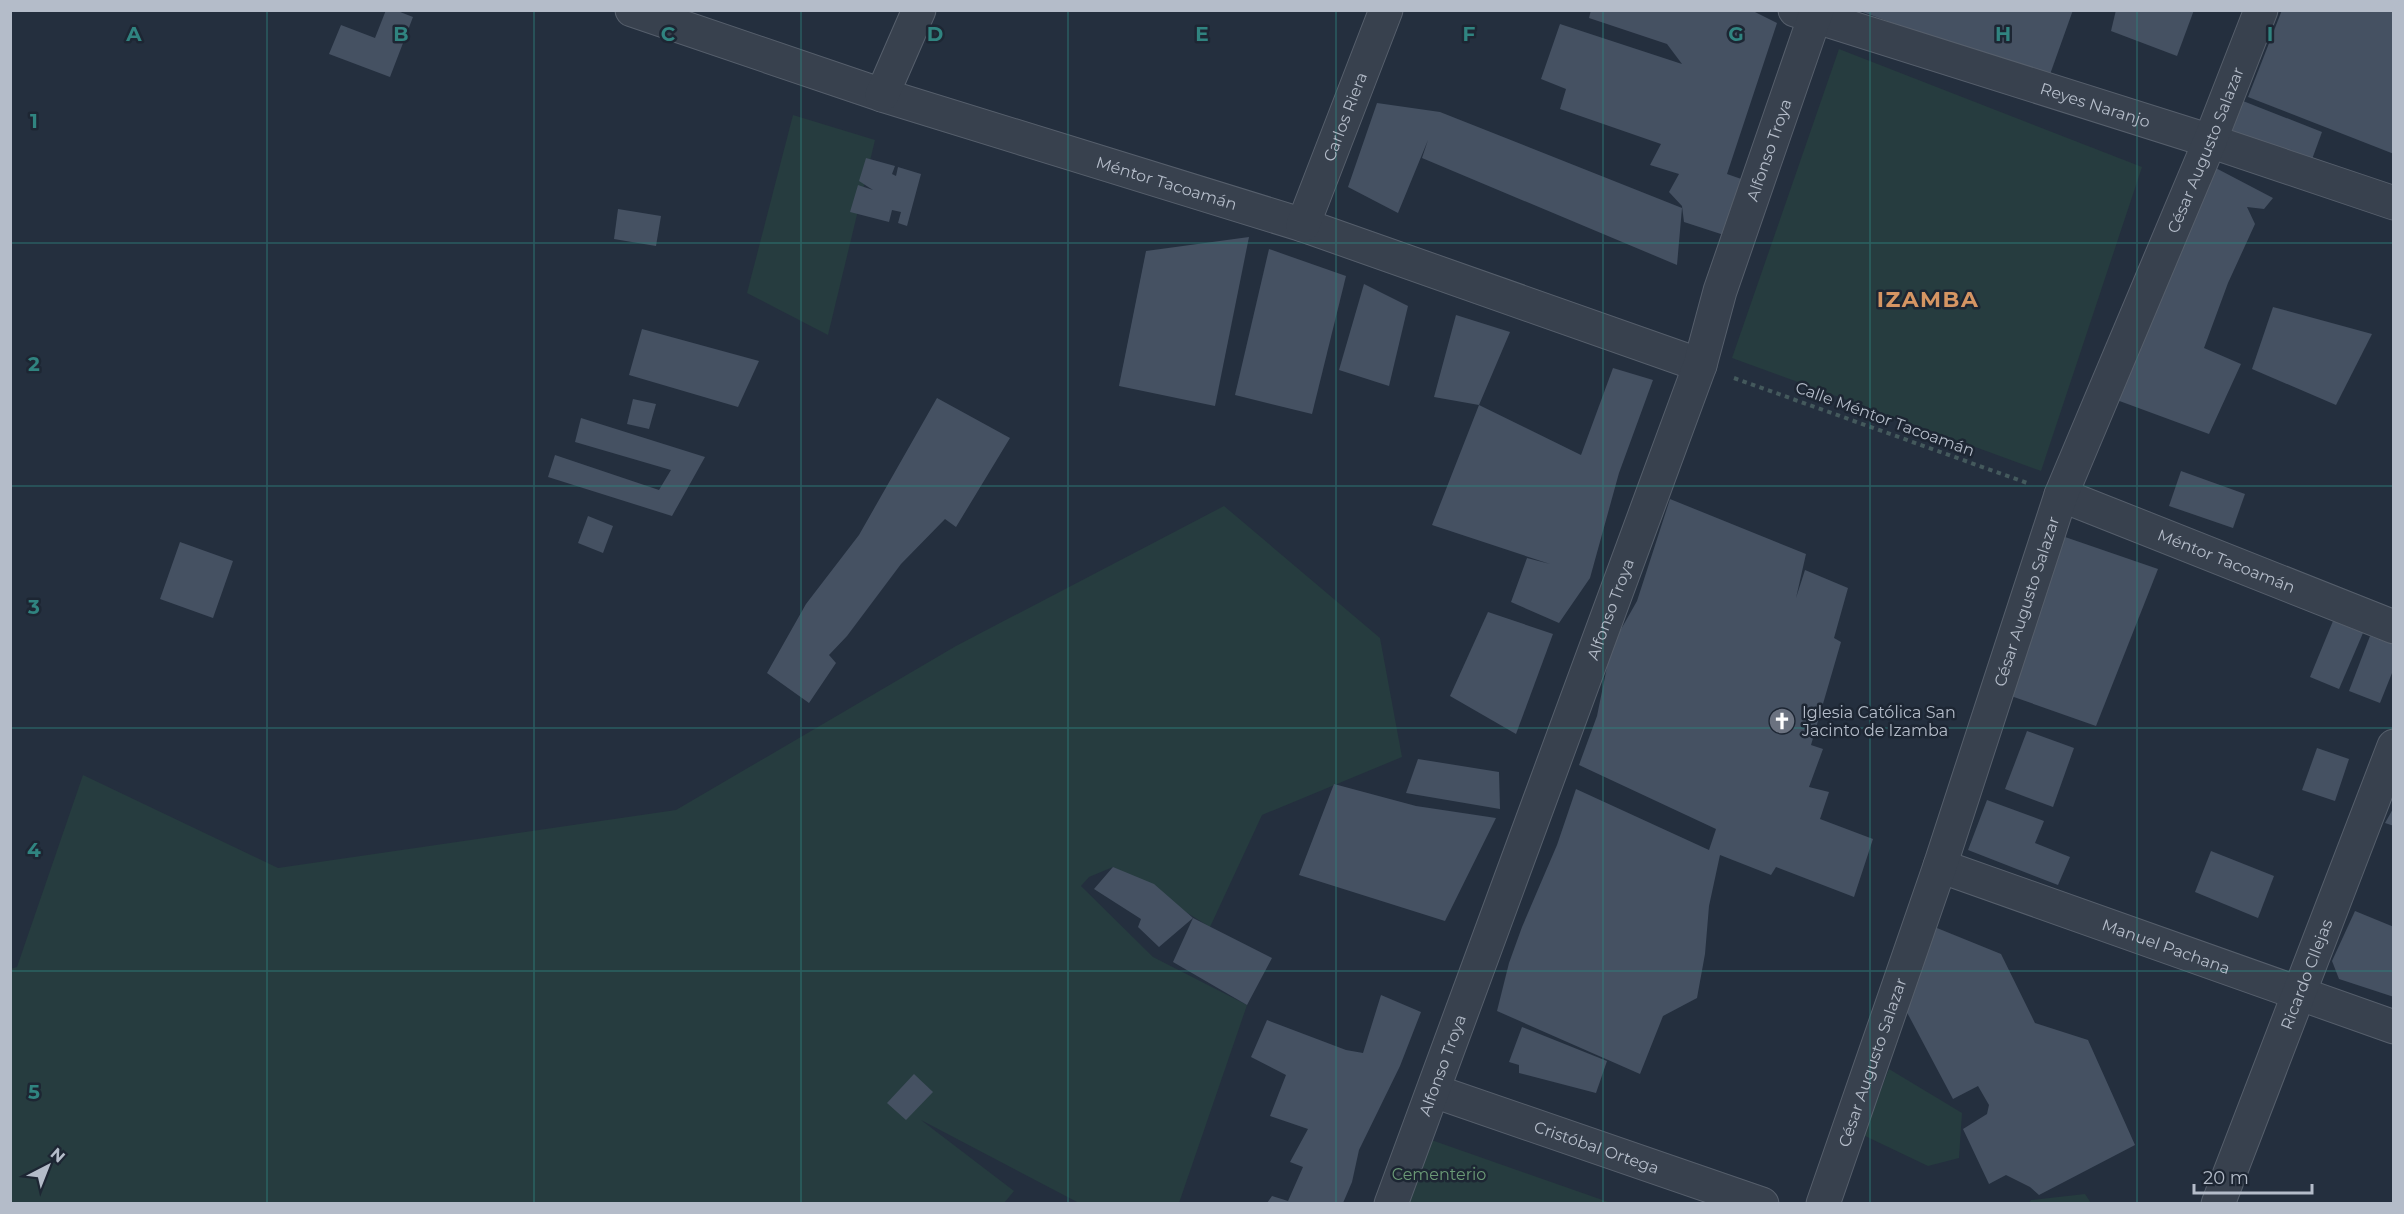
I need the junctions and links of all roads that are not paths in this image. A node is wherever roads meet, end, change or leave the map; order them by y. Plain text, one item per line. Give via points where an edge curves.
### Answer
1 (632, 10) edge
2 (919, 10) edge
3 (1386, 10) edge
4 (2261, 10) edge
5 (1808, 13) edge
6 (882, 95) junction
7 (2210, 141) junction
8 (2394, 204) edge
9 (1303, 225) junction
10 (1700, 365) junction
11 (2061, 495) junction
12 (2394, 627) edge
13 (2394, 746) edge
14 (1940, 866) junction
15 (2299, 993) junction
16 (2394, 1027) edge
17 (1434, 1091) junction
18 (1391, 1203) edge
19 (1762, 1203) edge
20 (1823, 1203) edge
21 (2217, 1203) edge

1 - 6 street, Méntor Tacoamán
2 - 6 street
3 - 9 street, Carlos Riera
4 - 7 street, César Augusto Salazar
5 - 7 street, Reyes Naranjo
5 - 10 street, Alfonso Troya
6 - 9 street, Méntor Tacoamán
7 - 8 street, Reyes Naranjo
7 - 11 street, César Augusto Salazar
9 - 10 street, Méntor Tacoamán
10 - 17 street, Alfonso Troya
11 - 12 street, Méntor Tacoamán
11 - 14 street, César Augusto Salazar
13 - 15 street, Ricardo Cllejas
14 - 15 street, Manuel Pachana
14 - 20 street, César Augusto Salazar
15 - 16 street, Manuel Pachana
15 - 21 street, Ricardo Cllejas
17 - 18 street, Alfonso Troya
17 - 19 street, Cristóbal Ortega

